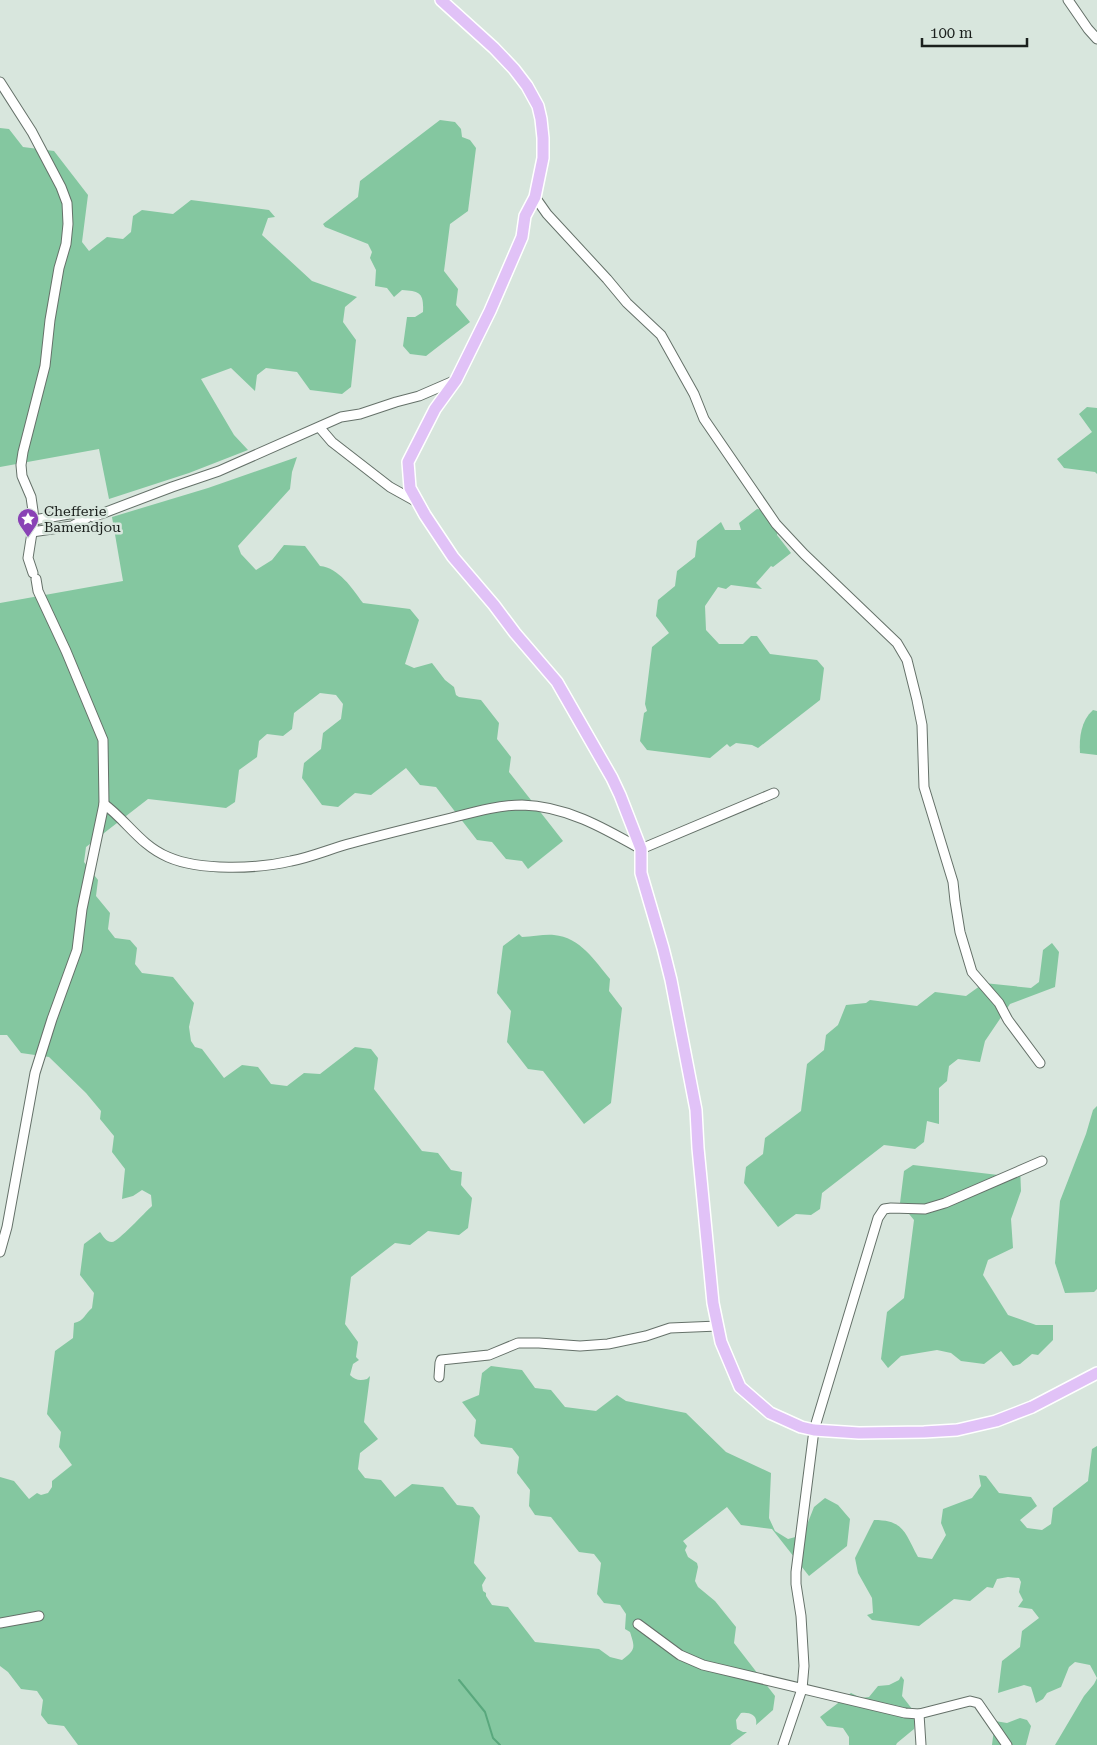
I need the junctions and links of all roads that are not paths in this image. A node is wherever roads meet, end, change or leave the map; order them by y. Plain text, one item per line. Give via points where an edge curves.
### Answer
1 (440, 0) edge
2 (1068, 0) edge
3 (1097, 39) edge
4 (0, 82) edge
5 (535, 197) junction
6 (456, 380) junction
7 (320, 428) junction
8 (417, 502) junction
9 (88, 518) junction
10 (34, 520) junction
11 (32, 532) junction
12 (774, 793) dead end
13 (104, 804) junction
14 (641, 850) junction
15 (1040, 1063) dead end
16 (1042, 1161) dead end
17 (0, 1252) edge
18 (718, 1326) junction
19 (1097, 1373) edge
20 (439, 1377) dead end
21 (814, 1430) junction
22 (39, 1616) dead end
23 (0, 1623) edge
24 (638, 1624) dead end
25 (802, 1689) junction
26 (919, 1714) junction
27 (783, 1745) edge
28 (921, 1745) edge
29 (1007, 1745) edge

1 - 5 main road via 514,69 538,106 543,145
2 - 3 street
4 - 10 street via 32,132 67,203 66,244 56,286 45,366 21,465
5 - 6 main road via 525,216 522,237
5 - 15 street via 627,303 661,334 704,419 776,524 897,643 907,660 922,725 924,787 953,882 960,932 972,972 1000,1003 1008,1020
6 - 7 street via 420,396 342,417
6 - 8 main road via 432,415 408,462 410,488
7 - 8 street via 332,442 390,487
7 - 9 street via 219,471
8 - 14 main road via 453,557 557,682 612,778
9 - 10 street via 69,514
9 - 11 street via 72,526
10 - 11 street
11 - 13 street via 28,558 38,591 103,740
12 - 14 street
13 - 14 street via 153,850 196,865 271,865 491,808 521,805 570,814
13 - 17 street via 82,909 77,950 35,1073
14 - 18 main road via 641,873 665,956 696,1110 710,1277
16 - 21 street via 945,1203 925,1209 884,1209 878,1218
18 - 20 street via 670,1328 608,1344 518,1343 488,1355 442,1360
18 - 21 main road via 740,1387 770,1413
19 - 21 main road via 1025,1410 968,1428 884,1433
21 - 25 street via 796,1572 804,1666
22 - 23 street
24 - 25 street via 680,1655 703,1665
25 - 26 street
25 - 27 street
26 - 28 street
26 - 29 street via 974,1701

